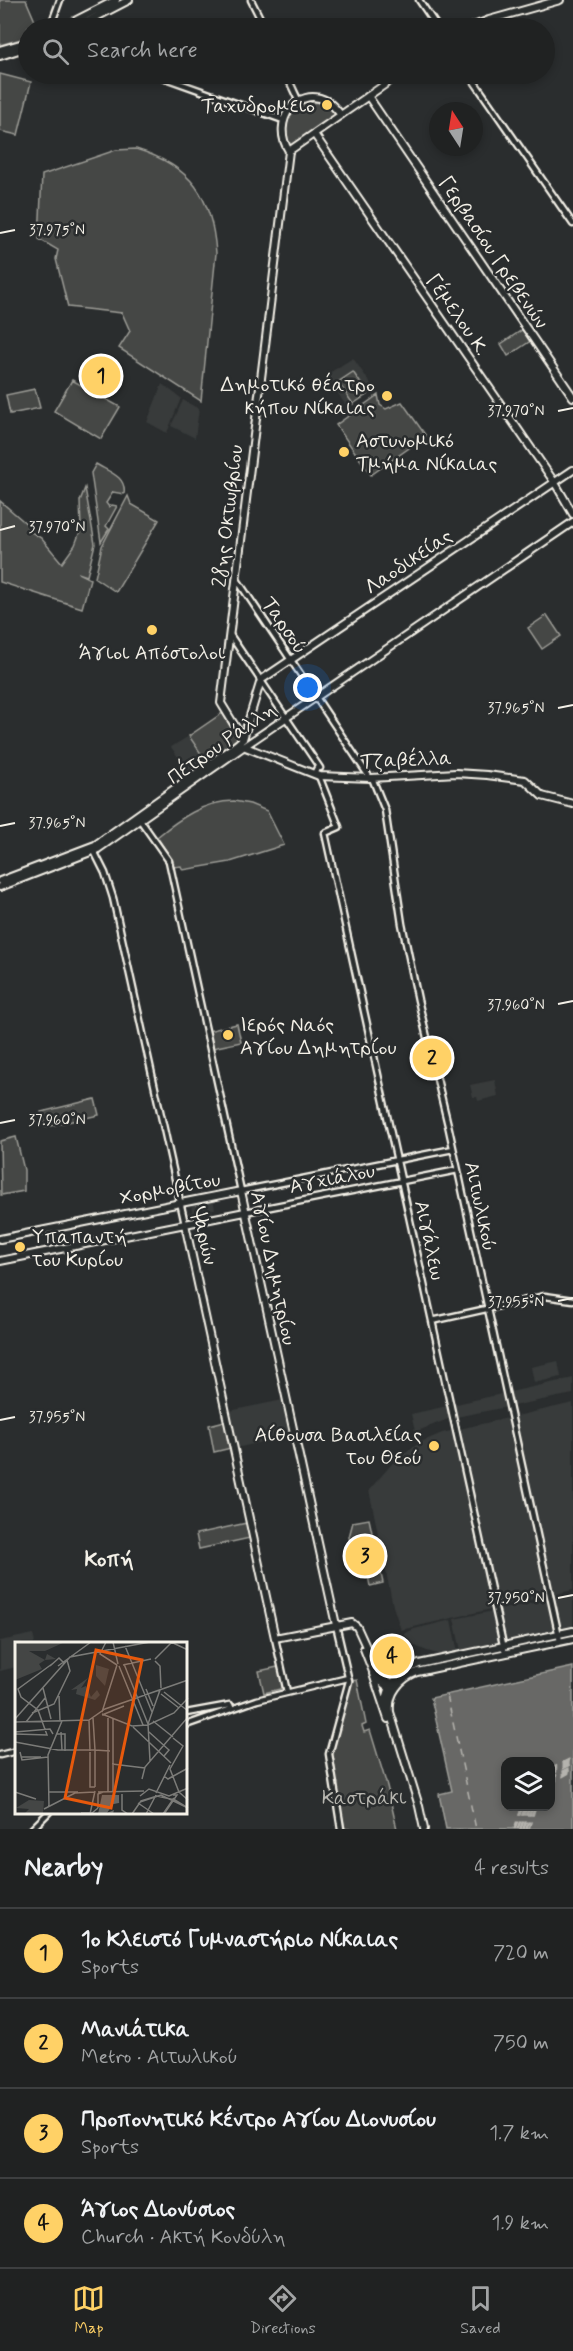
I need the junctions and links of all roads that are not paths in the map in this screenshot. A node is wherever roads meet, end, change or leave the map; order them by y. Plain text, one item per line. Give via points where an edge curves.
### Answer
1 (60, 0) edge
2 (116, 0) edge
3 (129, 0) edge
4 (251, 0) edge
5 (419, 0) edge
6 (560, 0) edge
7 (53, 18) edge
8 (81, 18) edge
9 (94, 18) edge
10 (260, 18) edge
11 (431, 18) edge
12 (496, 18) edge
13 (18, 45) edge
14 (0, 50) edge
15 (18, 51) edge
16 (0, 56) edge
17 (182, 84) edge
18 (291, 84) edge
19 (385, 84) edge
20 (476, 84) edge
21 (368, 96) junction
22 (299, 102) junction
23 (341, 115) junction
24 (283, 120) junction
25 (314, 134) junction
26 (289, 151) junction
27 (573, 224) edge
28 (573, 397) edge
29 (573, 470) edge
30 (555, 483) junction
31 (573, 514) edge
32 (573, 522) edge
33 (236, 578) junction
34 (229, 634) junction
35 (290, 660) junction
36 (261, 680) junction
37 (316, 697) junction
38 (287, 717) junction
39 (245, 730) junction
40 (256, 738) junction
41 (242, 743) junction
42 (317, 775) junction
43 (372, 778) junction
44 (573, 804) edge
45 (139, 818) junction
46 (92, 849) junction
47 (30, 873) junction
48 (0, 881) edge
49 (0, 887) edge
50 (453, 1149) junction
51 (397, 1160) junction
52 (458, 1170) junction
53 (402, 1182) junction
54 (241, 1191) junction
55 (181, 1203) junction
56 (245, 1212) junction
57 (185, 1224) junction
58 (0, 1239) edge
59 (0, 1261) edge
60 (573, 1300) edge
61 (488, 1309) junction
62 (432, 1321) junction
63 (336, 1625) junction
64 (573, 1631) edge
65 (275, 1638) junction
66 (559, 1638) junction
67 (573, 1639) edge
68 (504, 1649) junction
69 (419, 1664) junction
70 (375, 1673) junction
71 (348, 1678) junction
72 (393, 1688) junction
73 (287, 1692) junction
74 (231, 1707) junction
75 (388, 1710) junction
76 (188, 1713) edge
77 (188, 1724) edge
78 (15, 1751) edge
79 (327, 1754) dead end
80 (0, 1755) edge
81 (331, 1782) junction
82 (47, 1814) edge
83 (32, 1829) edge
84 (339, 1829) edge
85 (422, 1829) edge

1 - 7 street
2 - 8 main road
3 - 9 main road
4 - 10 street
5 - 11 street
6 - 12 main road
13 - 14 main road
15 - 16 main road
17 - 24 street
18 - 22 street
19 - 21 main road
20 - 27 street
21 - 23 main road
21 - 28 main road, Γερβασίου Γρεβενών
22 - 23 main road via 323,100
22 - 24 main road
23 - 25 main road
24 - 26 main road, 28ης Οκτωβρίου via 281,135
25 - 26 main road
25 - 30 main road, Γέμελου Κ.
26 - 33 main road, 28ης Οκτωβρίου
29 - 30 main road, Λαοδικείας
30 - 31 main road, Γέμελου Κ.
30 - 35 main road, Λαοδικείας
32 - 37 main road, Πέτρου Ράλλη
33 - 34 main road, 28ης Οκτωβρίου
33 - 35 street, Ταρσού
34 - 36 street
34 - 41 main road, 28ης Οκτωβρίου via 222,706
35 - 36 main road, Λαοδικείας
35 - 37 street, Ταρσού
36 - 38 street
36 - 39 main road, Πέτρου Ράλλη
37 - 38 main road, Πέτρου Ράλλη
37 - 43 street, Ταρσού
38 - 40 main road, Πέτρου Ράλλη
38 - 42 street via 320,768
39 - 40 main road via 248,737
39 - 41 main road, Πέτρου Ράλλη
40 - 41 main road, Πέτρου Ράλλη
41 - 42 main road, Τζαβέλλα
41 - 45 main road, Πέτρου Ράλλη
42 - 43 main road, Τζαβέλλα
42 - 51 street, Αιγάλεω via 339,827 325,832
43 - 44 main road, Τζαβέλλα via 487,775 525,780 542,796
43 - 50 street, Αιτωλικού via 385,810 404,931
45 - 46 main road, Πέτρου Ράλλη
45 - 54 street, Αγίου Δημητρίου via 167,857
46 - 47 main road, Πέτρου Ράλλη
46 - 55 street, Ψαρών via 113,898
47 - 48 main road
47 - 49 main road
50 - 51 street, Χορμοβίτου
50 - 52 street, Αιτωλικού
51 - 53 street, Αιγάλεω
51 - 54 street, Χορμοβίτου
52 - 53 street, Αγχιάλου
52 - 61 street, Αιτωλικού
53 - 56 street, Αγχιάλου
53 - 62 street, Αιγάλεω
54 - 55 main road, Χορμοβίτου
54 - 56 main road, Αγίου Δημητρίου
55 - 57 street, Ψαρών
55 - 58 main road, Χορμοβίτου
56 - 57 main road, Αγχιάλου
56 - 63 main road, Αγίου Δημητρίου
57 - 59 main road, Αγχιάλου
57 - 65 main road, Ψαρών
60 - 61 street via 544,1296
61 - 62 street
61 - 66 street, Αιτωλικού
62 - 68 street, Αιγάλεω
63 - 65 main road
63 - 70 main road via 354,1624
63 - 71 street, Αγίου Δημητρίου
64 - 66 main road
65 - 73 street
66 - 67 main road
66 - 68 main road
68 - 69 main road
68 - 72 main road via 417,1672
69 - 70 main road
69 - 72 main road via 406,1670
70 - 72 main road
70 - 75 main road
71 - 73 street
71 - 81 street via 330,1748
72 - 75 main road
73 - 74 street
74 - 76 street
74 - 77 street
75 - 85 main road via 421,1813
78 - 80 street
79 - 81 street
81 - 84 street
82 - 83 street

